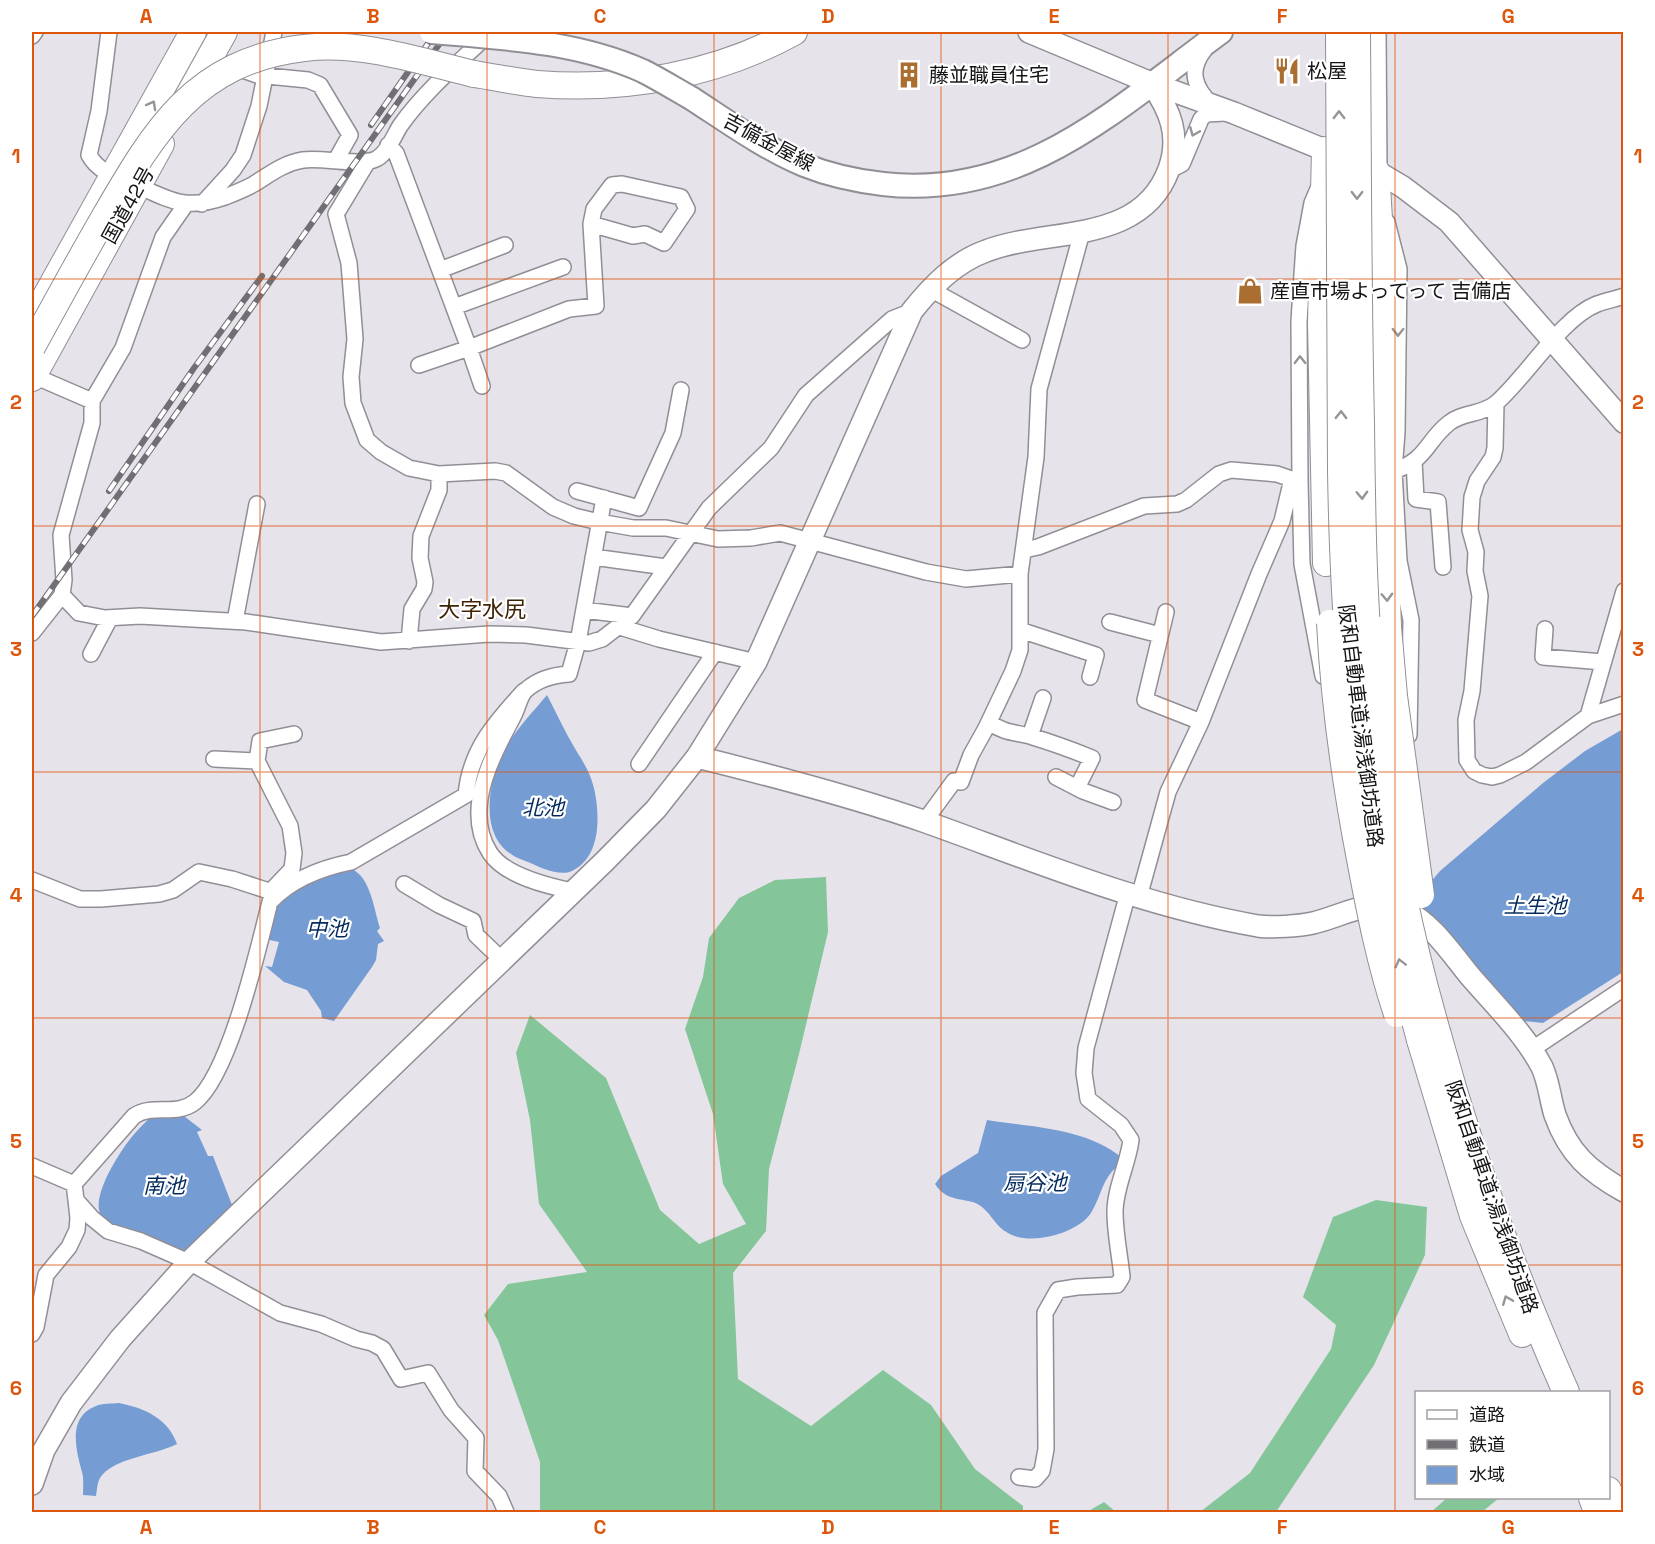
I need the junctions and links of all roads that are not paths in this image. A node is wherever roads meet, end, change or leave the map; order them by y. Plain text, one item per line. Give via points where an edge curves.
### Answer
1 (35, 32) edge
2 (108, 32) edge
3 (193, 32) edge
4 (224, 32) edge
5 (274, 32) edge
6 (431, 32) edge
7 (491, 32) edge
8 (794, 32) edge
9 (1029, 32) edge
10 (1221, 32) edge
11 (1338, 32) edge
12 (1357, 32) edge
13 (1376, 32) edge
14 (32, 36) edge
15 (210, 58) junction
16 (264, 76) junction
17 (1151, 83) junction
18 (1212, 105) junction
19 (1234, 114) junction
20 (388, 145) junction
21 (1324, 150) junction
22 (336, 160) junction
23 (368, 161) junction
24 (1168, 171) junction
25 (1376, 171) junction
26 (112, 175) junction
27 (139, 186) junction
28 (186, 204) junction
29 (202, 204) junction
30 (591, 224) junction
31 (1082, 232) junction
32 (505, 245) dead end
33 (563, 267) dead end
34 (440, 270) junction
35 (930, 289) junction
36 (1623, 296) edge
37 (454, 307) junction
38 (912, 311) junction
39 (32, 321) edge
40 (1022, 340) dead end
41 (1552, 341) junction
42 (32, 347) edge
43 (469, 348) junction
44 (419, 365) dead end
45 (32, 376) edge
46 (482, 386) dead end
47 (681, 390) dead end
48 (92, 401) junction
49 (1496, 403) junction
50 (1623, 422) edge
51 (1414, 461) junction
52 (1394, 471) junction
53 (439, 474) junction
54 (1296, 480) junction
55 (577, 491) dead end
56 (603, 498) junction
57 (257, 504) dead end
58 (599, 522) junction
59 (689, 533) junction
60 (811, 541) junction
61 (1024, 550) junction
62 (593, 557) junction
63 (666, 567) junction
64 (1443, 567) dead end
65 (1020, 574) junction
66 (1623, 591) edge
67 (62, 594) junction
68 (584, 610) junction
69 (1166, 612) dead end
70 (633, 616) junction
71 (110, 618) junction
72 (235, 621) junction
73 (1110, 622) dead end
74 (620, 627) junction
75 (1545, 629) dead end
76 (1020, 630) junction
77 (32, 633) edge
78 (1160, 635) junction
79 (410, 641) junction
80 (578, 642) junction
81 (715, 652) junction
82 (91, 654) dead end
83 (756, 662) junction
84 (1603, 663) junction
85 (1090, 677) dead end
86 (524, 691) junction
87 (1043, 698) dead end
88 (1623, 704) edge
89 (1588, 717) junction
90 (989, 722) junction
91 (1201, 722) junction
92 (294, 734) dead end
93 (1030, 736) junction
94 (697, 757) junction
95 (214, 759) dead end
96 (257, 761) junction
97 (639, 764) dead end
98 (1056, 777) dead end
99 (1077, 788) junction
100 (1113, 802) dead end
101 (924, 822) junction
102 (1349, 862) junction
103 (32, 880) edge
104 (404, 884) dead end
105 (573, 891) junction
106 (274, 893) junction
107 (1134, 895) junction
108 (1358, 908) junction
109 (503, 961) junction
110 (1623, 988) edge
111 (1428, 1037) junction
112 (1532, 1050) junction
113 (32, 1166) edge
114 (74, 1184) junction
115 (1623, 1191) edge
116 (76, 1200) junction
117 (189, 1262) junction
118 (32, 1334) edge
119 (1547, 1391) edge
120 (1566, 1391) edge
121 (1018, 1477) dead end
122 (32, 1484) edge
123 (1610, 1495) edge
124 (506, 1512) edge
125 (1617, 1512) edge

1 - 14 street
2 - 26 street via 99,111 89,155 98,168
26 -> 3 highway, 国道42号
4 - 15 highway, 国道42号
5 - 16 street
6 - 17 main road, 吉備金屋線, bridge via 520,40 587,52 642,71 807,166 851,179 896,186 963,183 1027,163 1084,132
7 - 20 street via 417,104
8 - 42 highway, bridge via 729,60 650,81 608,85 536,84 333,47 283,51 241,64 179,106 148,146
9 - 17 street
10 - 17 main road, 吉備金屋線
10 - 18 street via 1202,52 1195,70 1198,87
111 -> 11 highway, 阪和自動車道;湯浅御坊道路, bridge via 1390,920 1349,650 1341,492
12 -> 111 highway, 阪和自動車道;湯浅御坊道路, bridge via 1362,489 1371,684
13 - 25 street
15 - 16 street
15 - 27 highway, 国道42号
16 - 22 street via 308,80 320,85 350,135
16 - 29 street via 260,106 243,155
17 - 18 street
17 - 24 street via 1164,102 1173,127 1174,145
18 - 19 street
19 - 21 street
19 -> 24 street via 1206,114 1197,125 1182,164
20 - 23 street via 375,160
20 - 34 street via 396,153
21 - 25 street
54 -> 21 street via 1304,246
21 - 111 highway, bridge via 1321,324 1332,673 1351,812 1378,952
22 - 23 street
22 - 29 street via 296,162 239,192
23 - 53 street via 336,214 350,263 355,339 353,402 367,440 381,452 409,468
24 - 31 street via 1146,204 1116,222
25 - 41 street via 1449,222
25 -> 52 street via 1399,269
25 -> 111 highway, bridge via 1388,627 1417,874 1431,953
26 - 27 street
26 - 39 highway, 国道42号
27 - 28 street
27 - 45 highway, 国道42号
28 - 29 street
28 - 48 street via 163,237 123,348
30 - 30 street via 594,209 612,185 622,183 681,197 687,208 664,243 645,234 633,236
30 - 43 street via 596,306 569,309
31 - 35 street via 1027,239 984,251 957,266
31 - 61 street via 1039,389 1036,457
32 - 34 street
33 - 37 street
34 - 37 street
35 - 38 street
35 - 40 street
36 - 41 street via 1595,304
37 - 43 street
38 - 59 street via 892,319 806,395 771,448
38 - 60 street
41 - 49 street
41 - 50 street
43 - 44 street
43 - 46 street
45 - 48 street
47 - 56 street via 673,433 639,508
48 - 67 street via 92,423 61,534
49 - 51 street via 1446,424
49 - 89 street via 1496,448 1472,497 1470,530 1480,596 1466,720 1467,760 1482,775 1500,775 1526,762
51 - 52 street
51 - 64 street via 1416,499 1438,502
52 - 102 street via 1399,561 1411,620 1409,738 1419,837
53 - 58 street via 506,473 553,507
53 - 79 street via 439,490 421,536 425,582 412,609
54 - 61 street via 1277,474 1231,470 1219,474 1177,504 1144,506
54 - 91 street
54 - 102 street via 1302,564 1322,669
55 - 56 street
56 - 58 street
57 - 72 street
58 - 59 street
58 - 62 street
59 - 60 street via 718,539 780,533
59 - 63 street
60 - 65 street via 966,579
60 - 83 street
61 - 65 street
62 - 63 street
62 - 68 street
63 - 70 street
65 - 76 street
66 - 84 street
67 - 71 street via 79,614
67 - 77 street
68 - 70 street
68 - 80 street
69 - 78 street
70 - 74 street
71 - 72 street
71 - 82 street
72 - 79 street via 381,642
73 - 78 street
74 - 80 street via 597,642
74 - 81 street
75 - 84 street via 1543,657
76 - 85 street via 1096,655
76 - 90 street via 1020,650 1013,671
78 - 91 street via 1145,700
79 - 80 street via 489,634
80 - 86 street via 569,674 556,675
81 - 83 street
81 - 97 street
83 - 94 street
84 - 89 street
86 - 105 street via 483,779 479,813 483,839 501,865 523,877
86 - 106 street via 495,723 475,755 466,795 351,862 311,874
87 - 93 street
88 - 89 street
90 - 93 street via 1002,731
90 - 101 street via 961,782 954,781
91 - 107 street via 1168,792
92 - 96 street via 260,741
93 - 99 street via 1092,758
94 - 101 street via 800,783
94 - 105 street via 656,809
95 - 96 street
96 - 106 street via 290,826 294,853 292,869
98 - 99 street
99 - 100 street
101 - 107 street
102 - 108 street
103 - 106 street via 80,899 101,899 159,894 173,890 199,872
104 - 109 street via 473,921 476,935
105 - 109 street
106 - 114 street via 230,1043 213,1080 195,1102 177,1110 142,1110
107 - 108 street via 1215,918 1263,926 1313,923
107 - 121 street via 1086,1048 1084,1073 1088,1099 1120,1125 1131,1140 1115,1211 1122,1277 1117,1285 1058,1290 1045,1313 1046,1449 1042,1471 1035,1479
108 - 112 street via 1387,905 1404,910 1429,927
109 - 117 street
110 - 112 street
119 -> 111 highway, 阪和自動車道;湯浅御坊道路 via 1473,1216
111 - 120 highway, 阪和自動車道;湯浅御坊道路
112 - 115 street via 1543,1069 1556,1115 1571,1148 1593,1172
113 - 114 street
114 - 116 street
116 - 117 street via 108,1231
116 - 118 street via 77,1230 69,1247 46,1275
117 - 122 street via 71,1403 44,1450
117 - 124 street via 280,1313 321,1324 383,1349 401,1379 428,1373 451,1410 476,1438 475,1471 499,1496
123 - 125 highway

